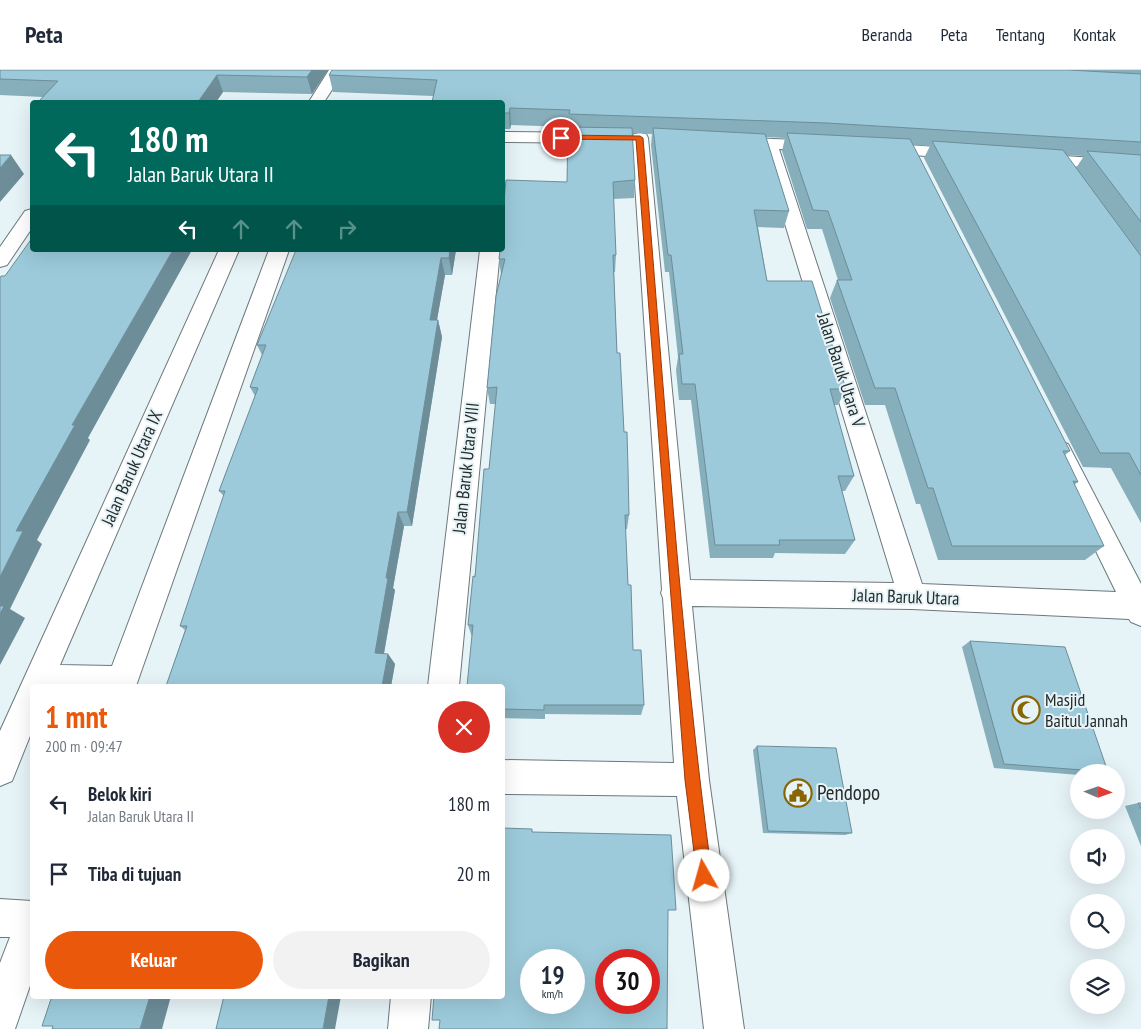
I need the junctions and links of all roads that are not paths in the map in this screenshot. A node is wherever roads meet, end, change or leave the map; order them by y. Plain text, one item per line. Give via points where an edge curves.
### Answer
1 (337, 70) edge
2 (317, 100) edge
3 (505, 138) edge
4 (719, 142) edge
5 (769, 144) junction
6 (839, 147) edge
7 (859, 148) edge
8 (909, 150) junction
9 (978, 155) edge
10 (1018, 158) edge
11 (1058, 160) junction
12 (1141, 166) edge
13 (922, 176) edge
14 (1069, 176) edge
15 (30, 218) edge
16 (228, 252) edge
17 (278, 252) edge
18 (490, 252) edge
19 (0, 261) edge
20 (1049, 431) edge
21 (675, 592) junction
22 (912, 596) junction
23 (1139, 610) edge
24 (37, 684) edge
25 (121, 684) edge
26 (443, 684) edge
27 (30, 699) edge
28 (4, 751) edge
29 (505, 777) edge
30 (692, 780) junction
31 (0, 918) edge
32 (30, 919) edge
33 (30, 934) edge
34 (412, 999) edge
35 (0, 1017) edge
36 (408, 1029) edge
37 (724, 1029) edge

1 - 2 street
3 - 21 street via 650,138
4 - 5 street
5 - 6 street
5 - 22 street, Jalan Baruk Utara V
7 - 8 street
8 - 9 street
8 - 13 street
10 - 11 street
11 - 12 street
11 - 14 street
15 - 19 street
16 - 24 street, Jalan Baruk Utara IX
17 - 25 street
18 - 26 street, Jalan Baruk Utara VIII
20 - 23 street
21 - 22 street, Jalan Baruk Utara
21 - 30 street
22 - 23 street, Jalan Baruk Utara
27 - 28 street, Jalan Baruk Utara IX
29 - 30 street
30 - 37 street
31 - 32 street
33 - 35 street
34 - 36 street

